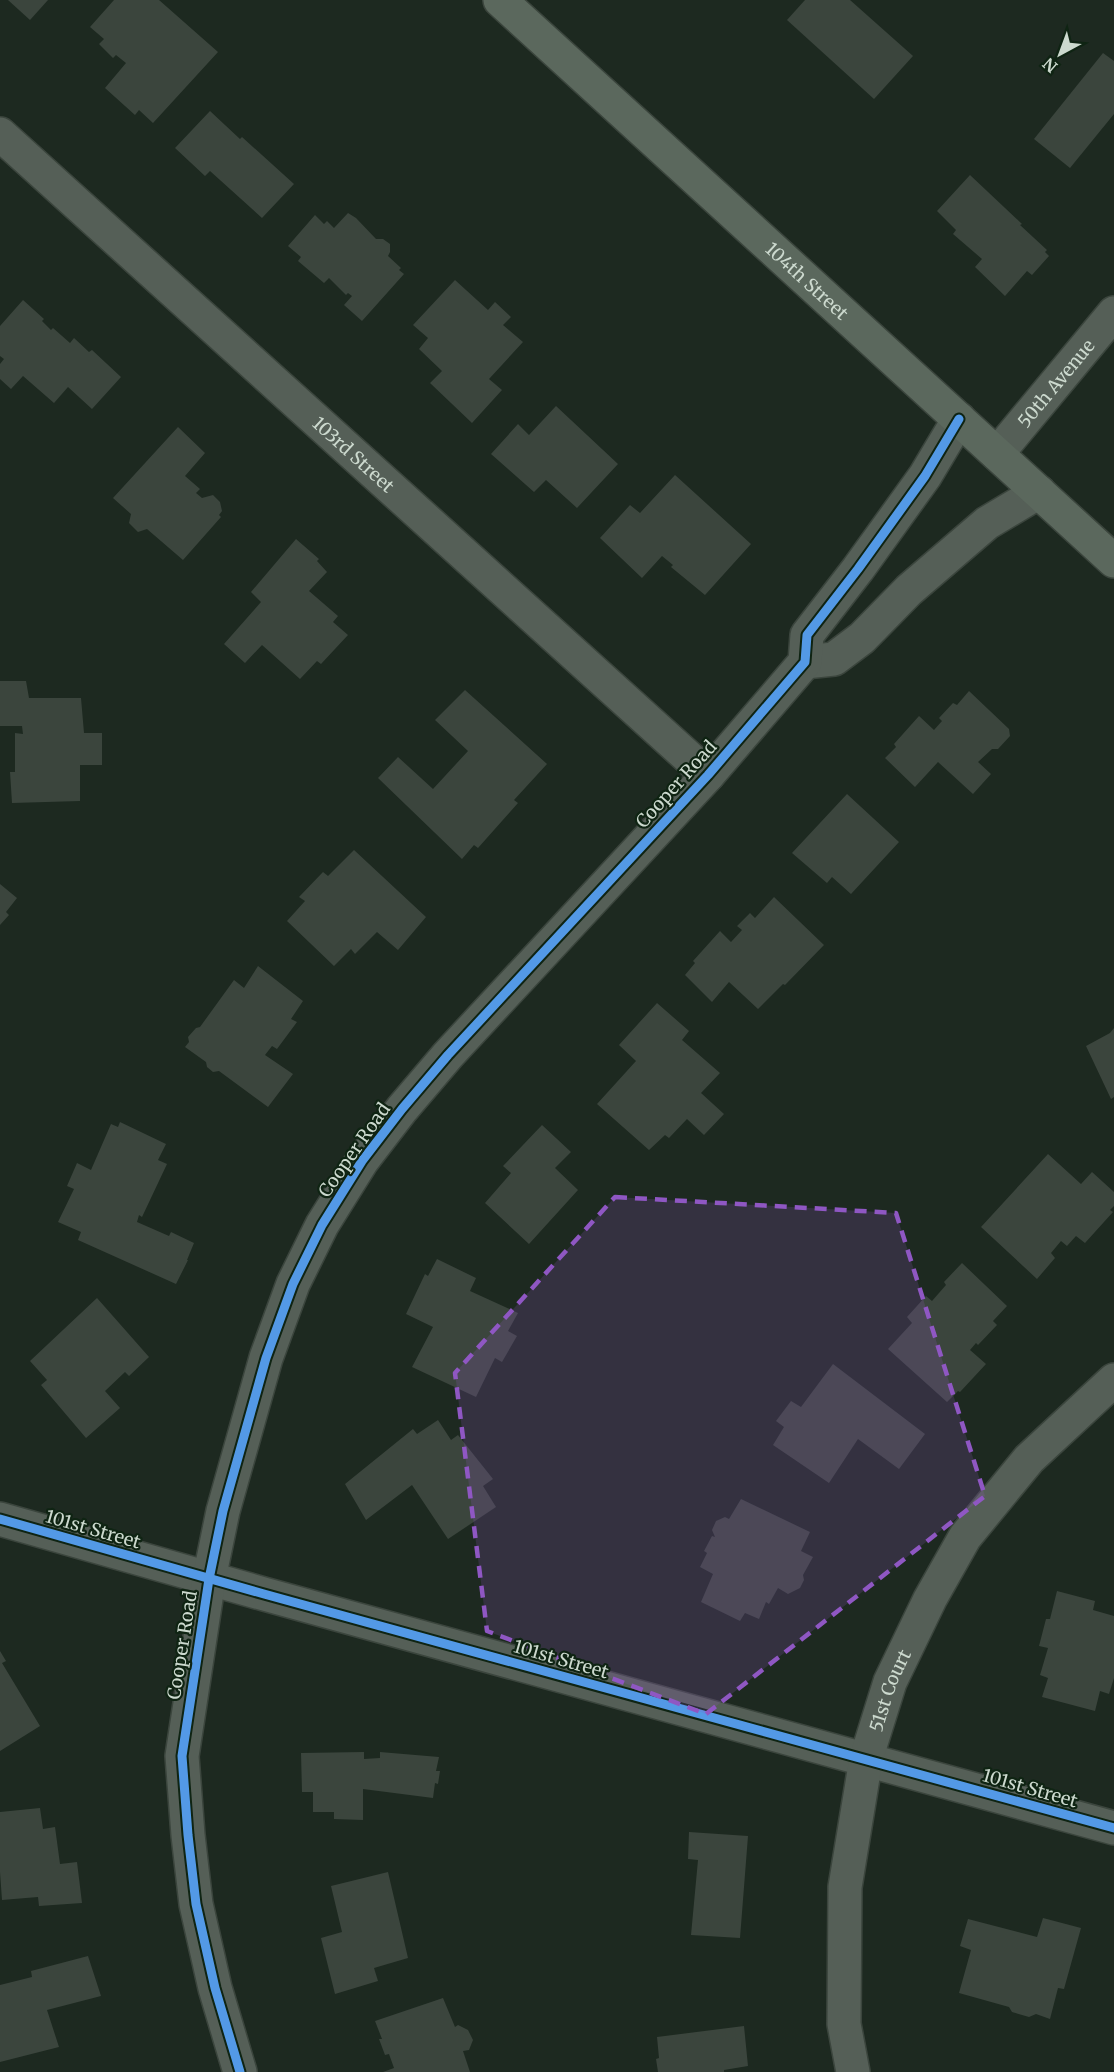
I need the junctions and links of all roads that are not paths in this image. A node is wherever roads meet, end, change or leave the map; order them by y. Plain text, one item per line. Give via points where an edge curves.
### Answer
1 (500, 0) edge
2 (0, 134) edge
3 (1114, 313) edge
4 (959, 419) junction
5 (997, 454) junction
6 (1039, 492) junction
7 (1114, 561) edge
8 (805, 662) junction
9 (708, 775) junction
10 (1114, 1380) edge
11 (0, 1519) edge
12 (209, 1579) junction
13 (866, 1759) junction
14 (1114, 1828) edge
15 (240, 2072) edge
16 (853, 2072) edge

1 - 4 main road, 104th Street
2 - 9 street, 103rd Street
3 - 5 street, 50th Avenue
4 - 5 main road, 104th Street
4 - 8 street via 925,476 807,635
5 - 6 main road, 104th Street
6 - 7 main road, 104th Street
6 - 8 street via 987,523 834,659
8 - 9 street, Cooper Road
9 - 12 street, Cooper Road via 448,1055 362,1161 319,1230 273,1338 223,1511
10 - 13 street, 51st Court via 1029,1459 965,1537 890,1682
11 - 12 street, 101st Street
12 - 13 street, 101st Street
12 - 15 street, Cooper Road via 182,1756 196,1904
13 - 14 street, 101st Street
13 - 16 street, 51st Court via 845,1887 844,2024

